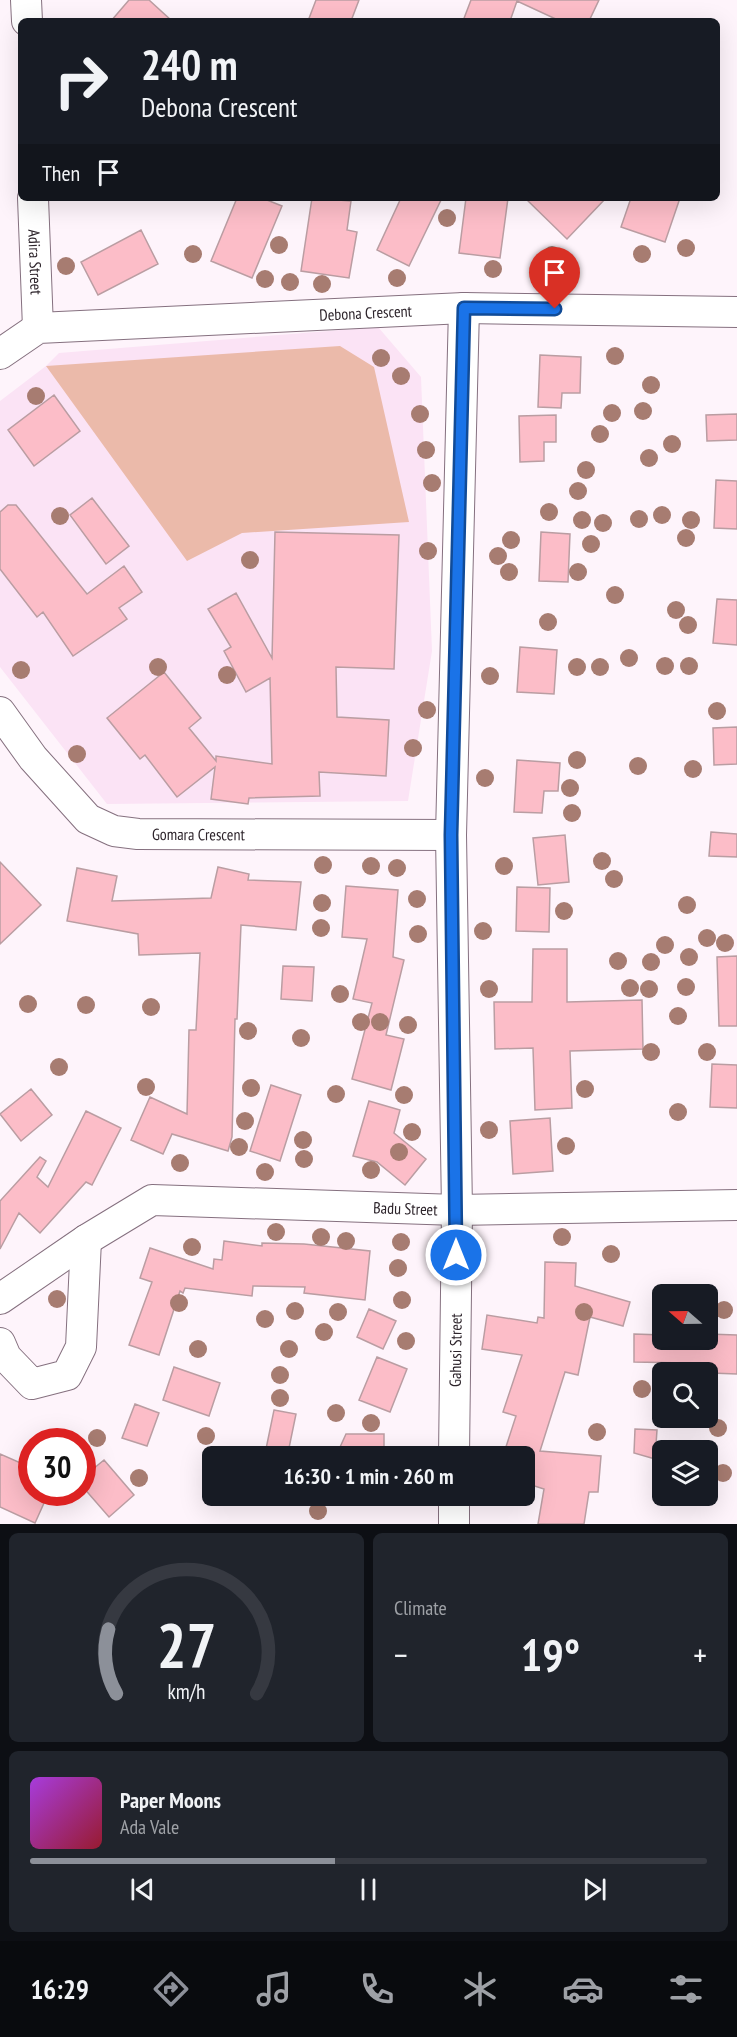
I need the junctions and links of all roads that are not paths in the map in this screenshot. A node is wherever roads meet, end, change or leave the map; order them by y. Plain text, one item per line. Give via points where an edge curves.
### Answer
1 (26, 0) edge
2 (27, 18) edge
3 (33, 201) edge
4 (464, 308) junction
5 (737, 312) edge
6 (38, 328) junction
7 (0, 354) edge
8 (0, 712) edge
9 (451, 835) junction
10 (737, 1205) edge
11 (456, 1210) junction
12 (86, 1240) junction
13 (0, 1299) edge
14 (0, 1343) edge
15 (454, 1446) edge
16 (454, 1506) edge
17 (454, 1524) edge

1 - 2 street
3 - 6 street, Adira Street
4 - 5 street, Debona Crescent
4 - 6 street, Debona Crescent
4 - 9 street, Gahusi Street
6 - 7 street
8 - 9 street, Gomara Crescent via 33,758 88,819 114,831
9 - 11 street, Gahusi Street
10 - 11 street, Badu Street
11 - 12 street, Badu Street via 152,1200
11 - 15 street, Gahusi Street
12 - 13 street, Badu Street
12 - 14 street via 81,1347 67,1374 32,1384 6,1356
16 - 17 street

